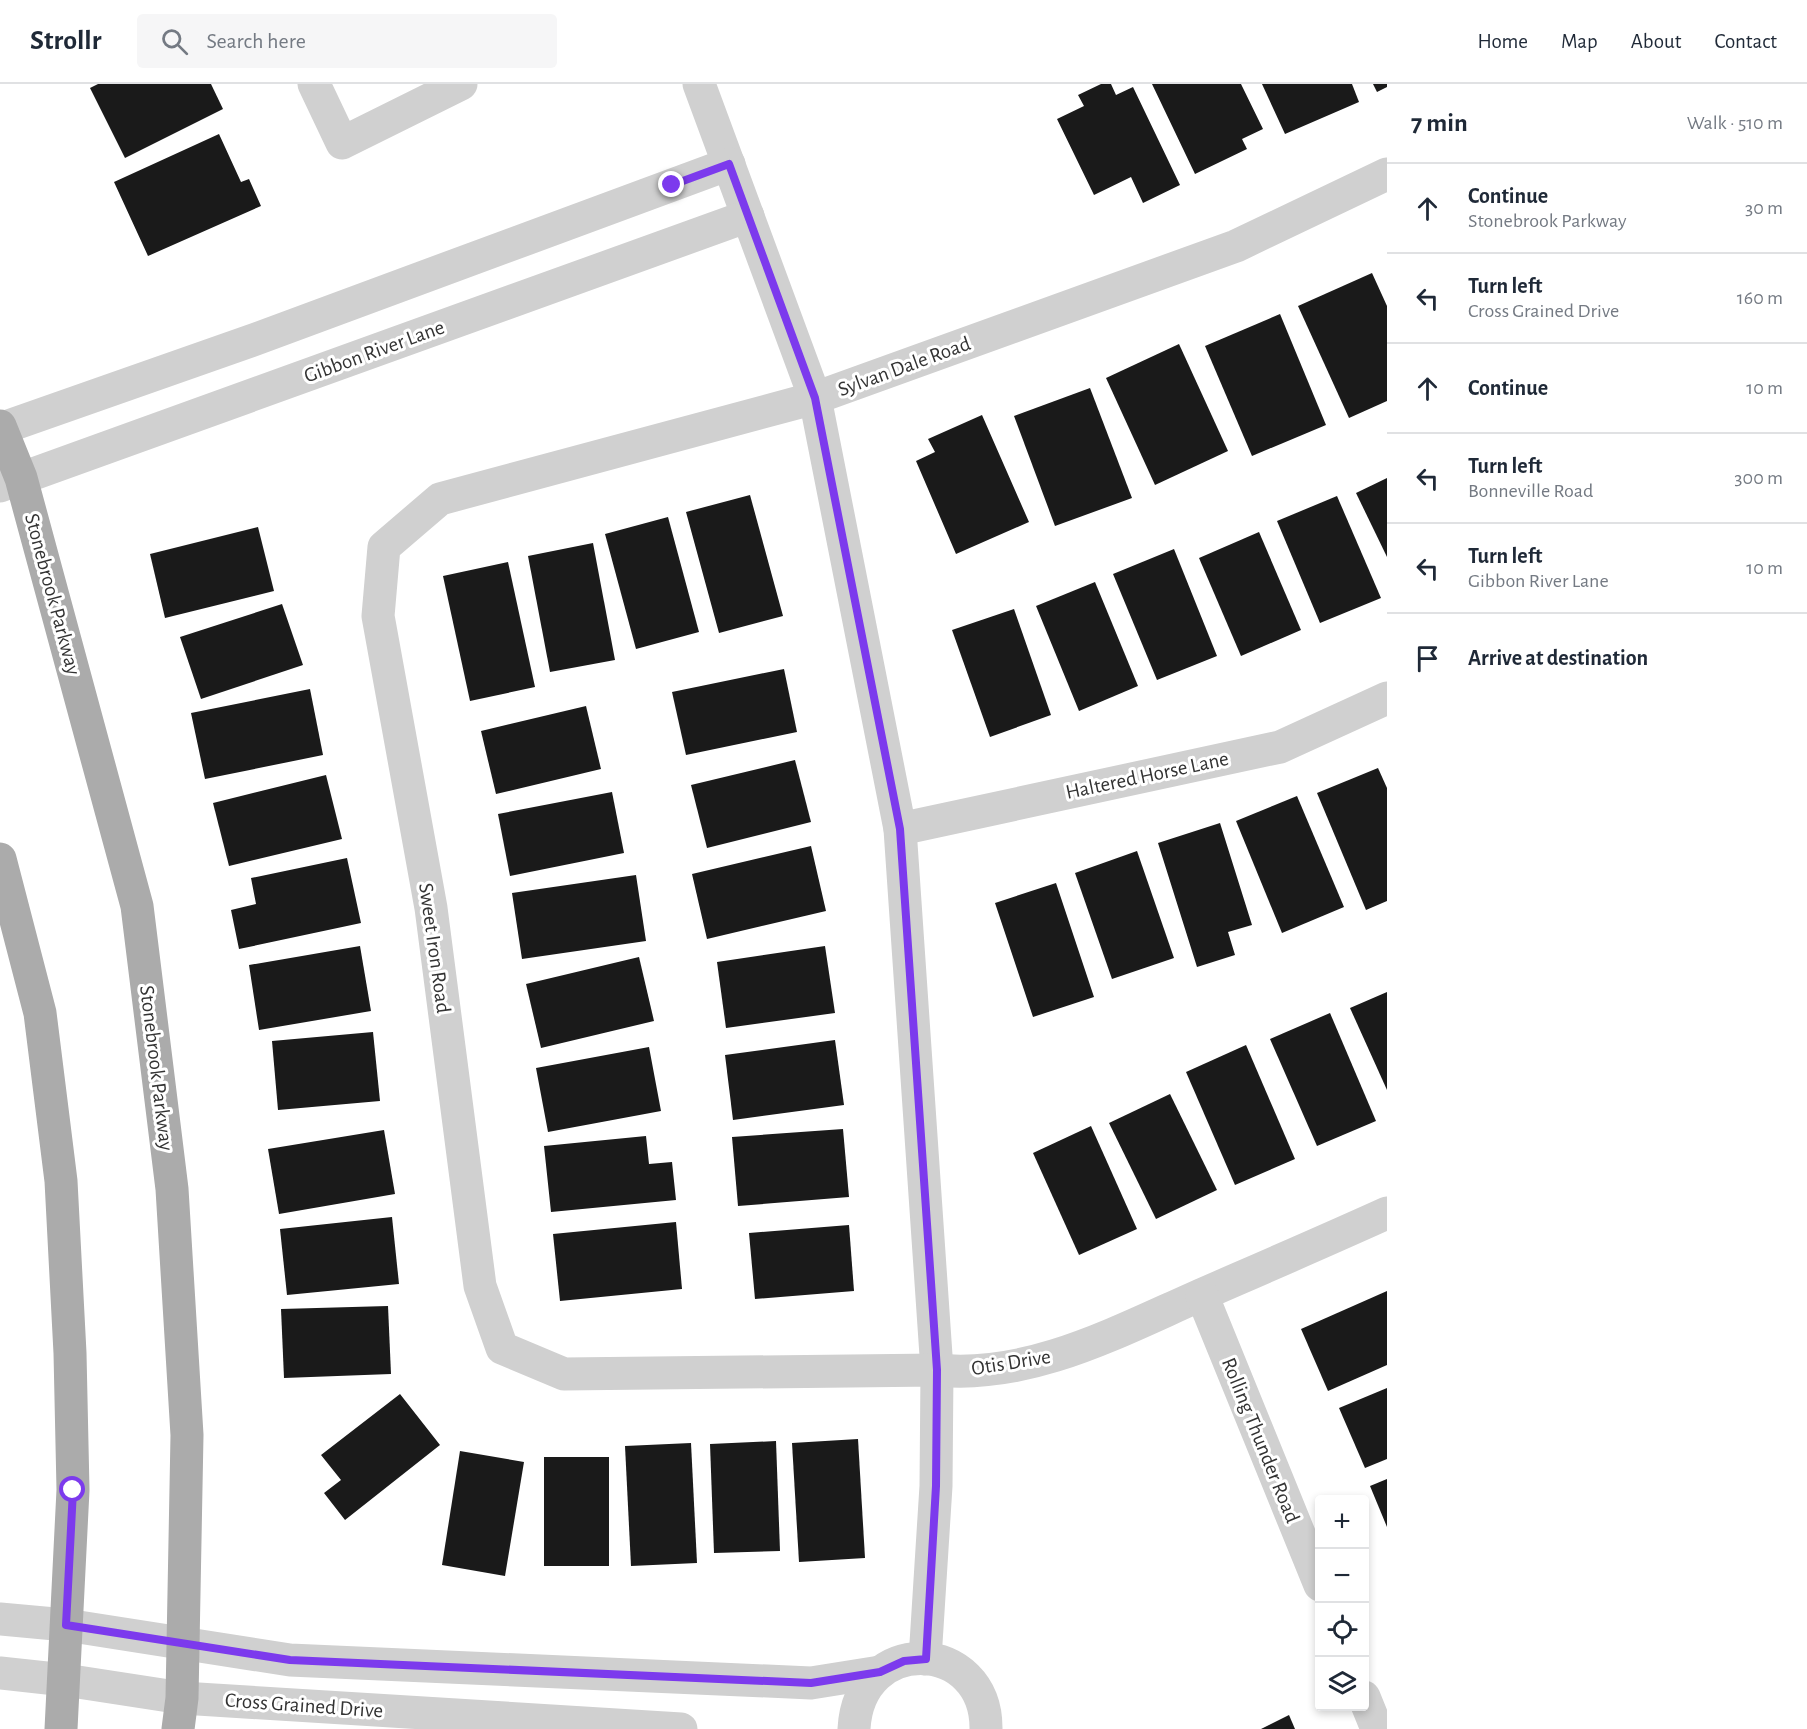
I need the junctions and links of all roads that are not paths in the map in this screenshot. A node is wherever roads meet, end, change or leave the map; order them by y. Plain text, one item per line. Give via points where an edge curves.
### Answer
1 (314, 84) edge
2 (461, 84) edge
3 (699, 84) edge
4 (729, 164) junction
5 (1387, 174) edge
6 (748, 216) junction
7 (815, 398) junction
8 (0, 428) edge
9 (11, 482) edge
10 (384, 547) joint
11 (1387, 698) edge
12 (900, 829) junction
13 (0, 859) edge
14 (1387, 1213) edge
15 (1202, 1295) junction
16 (502, 1348) joint
17 (937, 1370) junction
18 (1315, 1573) edge
19 (0, 1619) edge
20 (66, 1625) junction
21 (183, 1643) junction
22 (926, 1659) junction
23 (880, 1672) junction
24 (0, 1673) edge
25 (65, 1680) junction
26 (1369, 1708) edge
27 (180, 1713) edge
28 (61, 1729) edge
29 (681, 1729) edge
30 (854, 1729) edge
31 (986, 1729) edge
32 (1377, 1729) edge

1 - 2 street via 342,143
3 - 4 street
4 - 6 street
4 - 8 street via 256,339
5 - 7 street, Sylvan Dale Road via 1236,246
6 - 7 street
6 - 9 street, Gibbon River Lane
7 - 10 street, Sylvan Dale Road via 440,499
7 - 12 street
8 - 9 main road, Stonebrook Parkway
9 - 21 main road, Stonebrook Parkway via 137,906 173,1201 187,1435
10 - 16 street, Sweet Iron Road via 378,616 431,908 480,1286
11 - 12 street, Haltered Horse Lane via 1280,747
12 - 17 street
13 - 20 main road via 40,1013 61,1181 73,1490
14 - 15 street, Otis Drive
15 - 17 street, Otis Drive via 1077,1349 1046,1358 982,1370
15 - 18 street, Rolling Thunder Road
16 - 17 street, Otis Drive via 564,1374
17 - 22 street via 936,1486
19 - 20 street, Cross Grained Drive
20 - 21 street, Cross Grained Drive
20 - 25 main road
21 - 23 street, Cross Grained Drive via 290,1660 799,1683
21 - 27 main road, Stonebrook Parkway
22 - 23 street, Cross Grained Drive via 904,1661
22 - 31 street via 952,1666 969,1680 981,1700
23 - 30 street via 861,1696
24 - 25 street, Cross Grained Drive
25 - 27 street, Cross Grained Drive
25 - 28 main road
26 - 32 street
27 - 29 street, Cross Grained Drive

